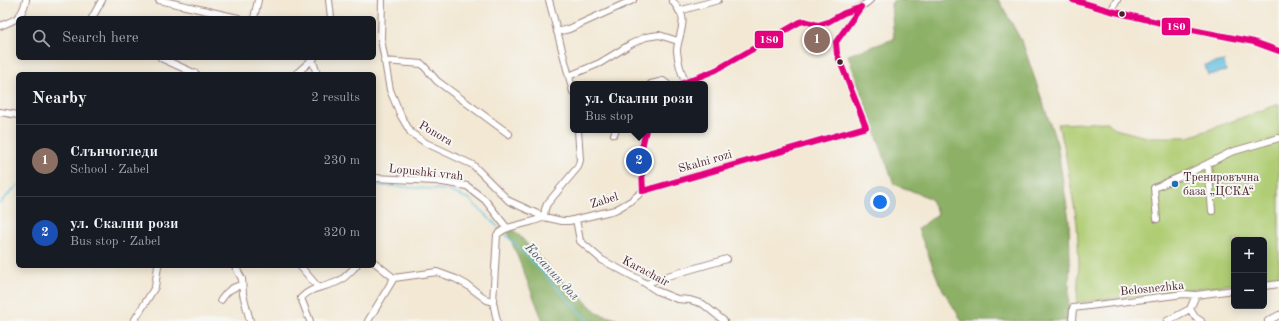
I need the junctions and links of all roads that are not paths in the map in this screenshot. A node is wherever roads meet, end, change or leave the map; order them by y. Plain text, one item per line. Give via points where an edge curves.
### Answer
1 (26, 0) edge
2 (102, 0) edge
3 (159, 0) edge
4 (258, 0) edge
5 (329, 0) edge
6 (382, 0) edge
7 (550, 0) edge
8 (633, 0) edge
9 (672, 0) edge
10 (718, 0) edge
11 (870, 0) edge
12 (1073, 0) edge
13 (1117, 0) edge
14 (861, 7) junction
15 (679, 11) junction
16 (1111, 11) junction
17 (21, 16) edge
18 (93, 16) edge
19 (229, 16) edge
20 (254, 16) edge
21 (331, 16) edge
22 (16, 21) edge
23 (0, 26) edge
24 (557, 32) junction
25 (376, 40) edge
26 (381, 40) junction
27 (678, 41) junction
28 (1279, 51) edge
29 (166, 60) edge
30 (310, 60) edge
31 (313, 60) edge
32 (384, 61) junction
33 (192, 72) edge
34 (298, 72) edge
35 (316, 72) edge
36 (569, 76) junction
37 (570, 81) edge
38 (683, 81) edge
39 (691, 81) edge
40 (0, 112) edge
41 (16, 115) edge
42 (578, 133) edge
43 (645, 133) edge
44 (508, 134) dead end
45 (1279, 138) edge
46 (1208, 164) junction
47 (376, 178) edge
48 (643, 191) junction
49 (1212, 210) dead end
50 (544, 217) junction
51 (576, 219) junction
52 (1156, 219) dead end
53 (507, 228) junction
54 (727, 259) dead end
55 (376, 264) edge
56 (158, 268) edge
57 (236, 268) edge
58 (302, 268) edge
59 (354, 268) edge
60 (394, 278) junction
61 (647, 284) junction
62 (1279, 284) edge
63 (242, 285) junction
64 (1267, 286) edge
65 (318, 287) junction
66 (1231, 290) edge
67 (1196, 295) junction
68 (221, 300) dead end
69 (493, 302) junction
70 (1190, 309) junction
71 (1279, 315) edge
72 (134, 321) edge
73 (250, 321) edge
74 (310, 321) edge
75 (368, 321) edge
76 (497, 321) edge
77 (724, 321) edge
78 (1072, 321) edge
79 (1167, 321) edge
80 (1201, 321) edge
81 (1268, 321) edge

1 - 17 street
2 - 18 street
3 - 19 street
4 - 20 street
5 - 21 street
6 - 26 street, Ponora
7 - 24 street
8 - 24 street
9 - 15 street
10 - 15 street
11 - 14 street
12 - 16 street
13 - 16 street
14 - 39 street via 818,25 800,22 716,70
14 - 48 street, Skalni rozi via 836,42 837,54 866,127
15 - 27 street via 683,22
16 - 28 street via 1254,42
22 - 23 street
24 - 36 street
25 - 26 street
26 - 32 street, Ponora
27 - 36 street via 659,35 646,37 600,63
27 - 38 street via 677,51
29 - 33 street
30 - 34 street
31 - 35 street
32 - 44 street via 422,64 437,82
32 - 50 street, Ponora via 390,90 401,116 412,133 426,143 473,165 509,201
36 - 37 street
40 - 41 street
42 - 50 street via 578,167 547,204
43 - 48 street via 641,147
45 - 46 street via 1231,152
46 - 49 street
46 - 52 street via 1154,188
47 - 53 street, Lopushki vrah via 436,181 467,186 485,200
48 - 51 street, Zabel via 623,206
50 - 51 street, Zabel via 562,221
50 - 53 street
51 - 61 street, Karachair via 579,238 592,252
53 - 69 street via 496,238
54 - 61 street
55 - 60 street
56 - 72 street via 155,287
57 - 63 street via 242,278
58 - 65 street
59 - 65 street via 340,280
60 - 69 street via 436,272 456,279
60 - 75 street
61 - 77 street, Karachair via 677,299 703,304
62 - 64 street
63 - 68 street via 227,291
63 - 73 street
65 - 74 street via 301,298
66 - 67 street, Belosnezhka
67 - 70 street
67 - 78 street, Belosnezhka via 1184,294 1073,308
69 - 76 street
70 - 79 street
70 - 80 street
71 - 81 street

